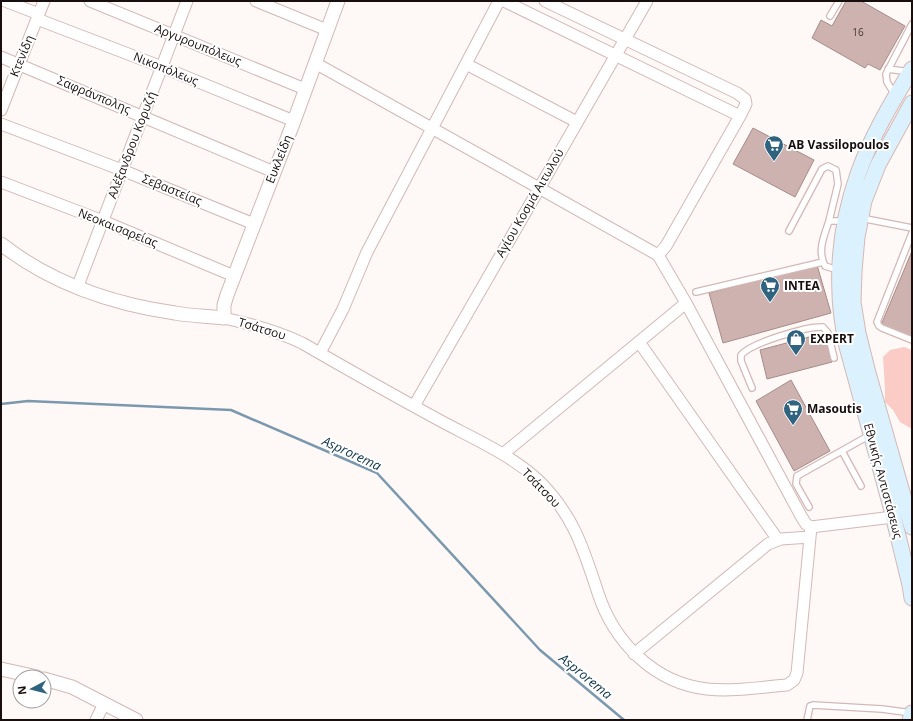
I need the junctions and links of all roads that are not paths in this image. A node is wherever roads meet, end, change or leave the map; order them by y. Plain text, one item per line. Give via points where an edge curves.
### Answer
1 (5, 1) edge
2 (44, 1) edge
3 (90, 1) edge
4 (187, 1) edge
5 (256, 1) edge
6 (338, 1) edge
7 (499, 1) edge
8 (504, 1) edge
9 (545, 1) edge
10 (647, 1) edge
11 (839, 1) edge
12 (830, 16) dead end
13 (38, 17) junction
14 (912, 24) edge
15 (327, 30) junction
16 (174, 36) junction
17 (625, 40) junction
18 (616, 55) junction
19 (1, 57) edge
20 (315, 63) junction
21 (19, 64) junction
22 (466, 64) junction
23 (162, 68) junction
24 (888, 69) junction
25 (911, 70) edge
26 (306, 89) junction
27 (896, 96) junction
28 (912, 103) edge
29 (1, 110) edge
30 (143, 116) junction
31 (740, 116) junction
32 (294, 121) junction
33 (577, 122) junction
34 (1, 124) edge
35 (432, 128) junction
36 (122, 170) junction
37 (274, 172) junction
38 (1, 182) edge
39 (539, 188) junction
40 (861, 218) junction
41 (103, 221) junction
42 (829, 221) junction
43 (846, 221) junction
44 (254, 224) junction
45 (912, 228) edge
46 (789, 231) dead end
47 (912, 232) edge
48 (1, 244) edge
49 (658, 255) junction
50 (823, 262) junction
51 (840, 271) junction
52 (234, 276) junction
53 (77, 288) junction
54 (696, 292) dead end
55 (686, 303) junction
56 (224, 318) junction
57 (844, 332) junction
58 (829, 336) junction
59 (912, 340) edge
60 (639, 342) junction
61 (320, 353) junction
62 (834, 358) dead end
63 (752, 388) dead end
64 (414, 406) junction
65 (871, 435) junction
66 (842, 451) junction
67 (504, 454) junction
68 (861, 486) dead end
69 (809, 507) dead end
70 (900, 507) edge
71 (912, 527) edge
72 (810, 532) junction
73 (778, 540) junction
74 (912, 598) edge
75 (634, 654) junction
76 (1, 669) edge
77 (12, 671) edge
78 (52, 681) edge
79 (104, 704) junction
80 (912, 713) edge
81 (96, 720) edge
82 (136, 720) edge
83 (807, 720) edge
84 (910, 720) edge

1 - 13 street, Νικοπόλεως
2 - 13 street, Κτενίδη
3 - 16 street, Αργυρουπόλεως
4 - 16 street, Αλέξανδρου Κορυζή
5 - 15 street
6 - 15 street, Ευκλείδη
7 - 22 street
8 - 18 street
9 - 17 street
10 - 17 street, Αγίου Κοσμά Αιτωλού
11 - 12 lane
13 - 21 street, Κτενίδη
13 - 23 street, Νικοπόλεως
14 - 24 lane
15 - 20 street, Ευκλείδη
16 - 23 street, Αλέξανδρου Κορυζή
16 - 26 street, Αργυρουπόλεως
17 - 18 street, Αγίου Κοσμά Αιτωλού
17 - 31 street via 743,96 746,104
18 - 31 street
18 - 33 street, Αγίου Κοσμά Αιτωλού
19 - 21 street, Σαφράνπολης
20 - 26 street, Ευκλείδη
20 - 35 street
21 - 29 street, Κτενίδη
21 - 30 street, Σαφράνπολης
22 - 33 street
22 - 35 street
23 - 30 street, Αλέξανδρου Κορυζή
23 - 32 street, Νικοπόλεως
24 - 25 lane
24 - 27 lane via 887,82
25 - 27 main road, Εθνικής Αντιστάσεως
26 - 32 street, Ευκλείδη
27 - 43 main road, Εθνικής Αντιστάσεως via 879,126 858,174
28 - 40 main road, Εθνικής Αντιστάσεως via 878,165 864,201
30 - 36 street, Αλέξανδρου Κορυζή
30 - 37 street, Σαφράνπολης
31 - 49 street via 666,246
32 - 37 street, Ευκλείδη
33 - 39 street, Αγίου Κοσμά Αιτωλού
34 - 36 street, Σεβαστείας
35 - 39 street
35 - 61 street via 367,252 343,309
36 - 41 street, Αλέξανδρου Κορυζή
36 - 44 street, Σεβαστείας
37 - 44 street, Ευκλείδη
38 - 41 street, Νεοκαισαρείας
39 - 49 street
39 - 64 street, Αγίου Κοσμά Αιτωλού
40 - 45 lane
40 - 70 main road, Εθνικής Αντιστάσεως via 857,237 853,302 858,334
41 - 52 street, Νεοκαισαρείας
41 - 53 street, Αλέξανδρου Κορυζή
42 - 43 lane
42 - 46 lane via 838,184 836,170 828,166 822,169
42 - 50 lane via 821,245
43 - 51 main road, Εθνικής Αντιστάσεως via 842,237
44 - 52 street, Ευκλείδη
47 - 59 lane via 877,322 882,328
48 - 53 street, Τσάτσου via 46,274
49 - 55 street
50 - 51 lane via 826,268
50 - 54 lane
51 - 57 main road, Εθνικής Αντιστάσεως
52 - 56 street, Ευκλείδη via 224,305
53 - 56 street, Τσάτσου via 134,306
55 - 60 street
55 - 72 street
56 - 61 street, Τσάτσου via 284,334
57 - 58 lane
57 - 65 main road, Εθνικής Αντιστάσεως
58 - 62 lane
58 - 63 lane via 825,329 820,327 779,336 742,353 740,358
60 - 67 street
60 - 73 street
61 - 64 street, Τσάτσου
64 - 67 street, Τσάτσου
65 - 66 lane
65 - 70 main road, Εθνικής Αντιστάσεως
66 - 68 lane
66 - 69 lane via 797,476 796,484
67 - 75 street, Τσάτσου via 537,480 569,519 584,549 606,614 616,633
70 - 71 main road, Εθνικής Αντιστάσεως
70 - 72 street
70 - 74 main road, Εθνικής Αντιστάσεως
72 - 73 street
72 - 75 street, Τσάτσου via 797,673 791,683 732,690 699,688 664,676
73 - 75 street via 762,549
76 - 77 street
78 - 79 street via 72,687
79 - 81 street
79 - 82 street
80 - 83 lane via 813,705 810,706
80 - 84 main road

